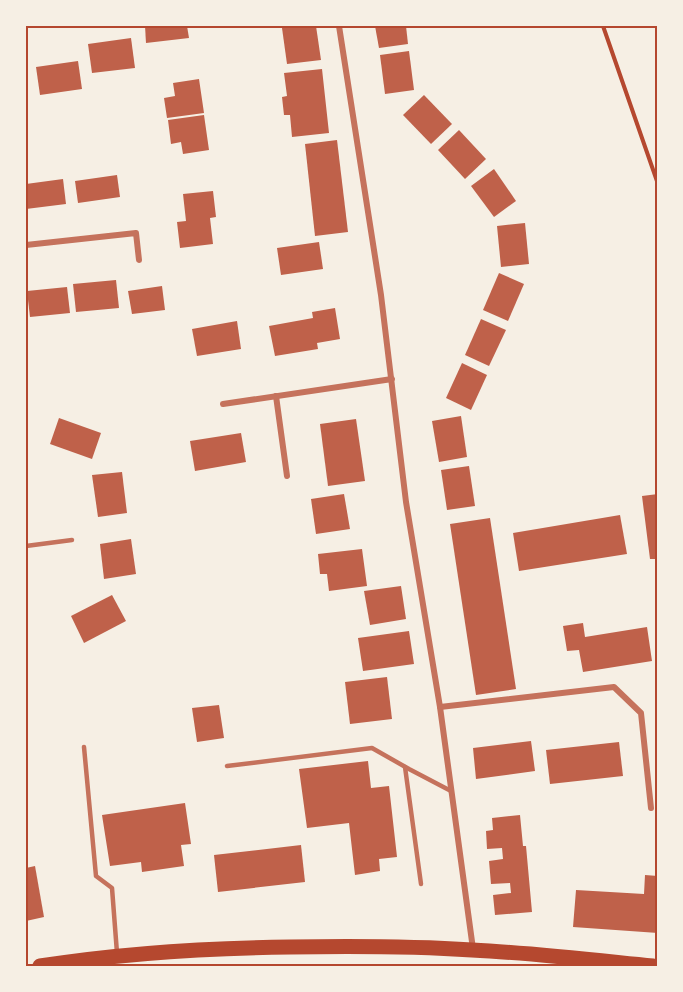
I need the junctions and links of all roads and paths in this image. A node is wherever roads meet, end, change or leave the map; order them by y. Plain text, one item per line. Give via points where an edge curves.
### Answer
1 (339, 26) edge
2 (603, 26) edge
3 (657, 184) edge
4 (26, 245) edge
5 (139, 260) dead end
6 (392, 379) junction
7 (276, 396) junction
8 (223, 404) dead end
9 (287, 476) dead end
10 (72, 540) dead end
11 (26, 546) edge
12 (440, 707) junction
13 (84, 747) dead end
14 (226, 766) dead end
15 (405, 767) junction
16 (451, 791) junction
17 (651, 808) dead end
18 (421, 884) dead end
19 (473, 950) junction
20 (117, 956) junction
21 (40, 966) edge
22 (654, 966) edge

1 - 6 street
2 - 3 path
4 - 5 street via 136,233
6 - 7 street
6 - 12 street via 406,502
7 - 8 street
7 - 9 street
10 - 11 lane
12 - 16 street
12 - 17 street via 614,687 641,713
13 - 20 lane via 96,876 112,888
14 - 15 lane via 372,748
15 - 16 lane
15 - 18 lane
16 - 19 street
19 - 20 main road via 272,947
19 - 22 main road
20 - 21 main road

